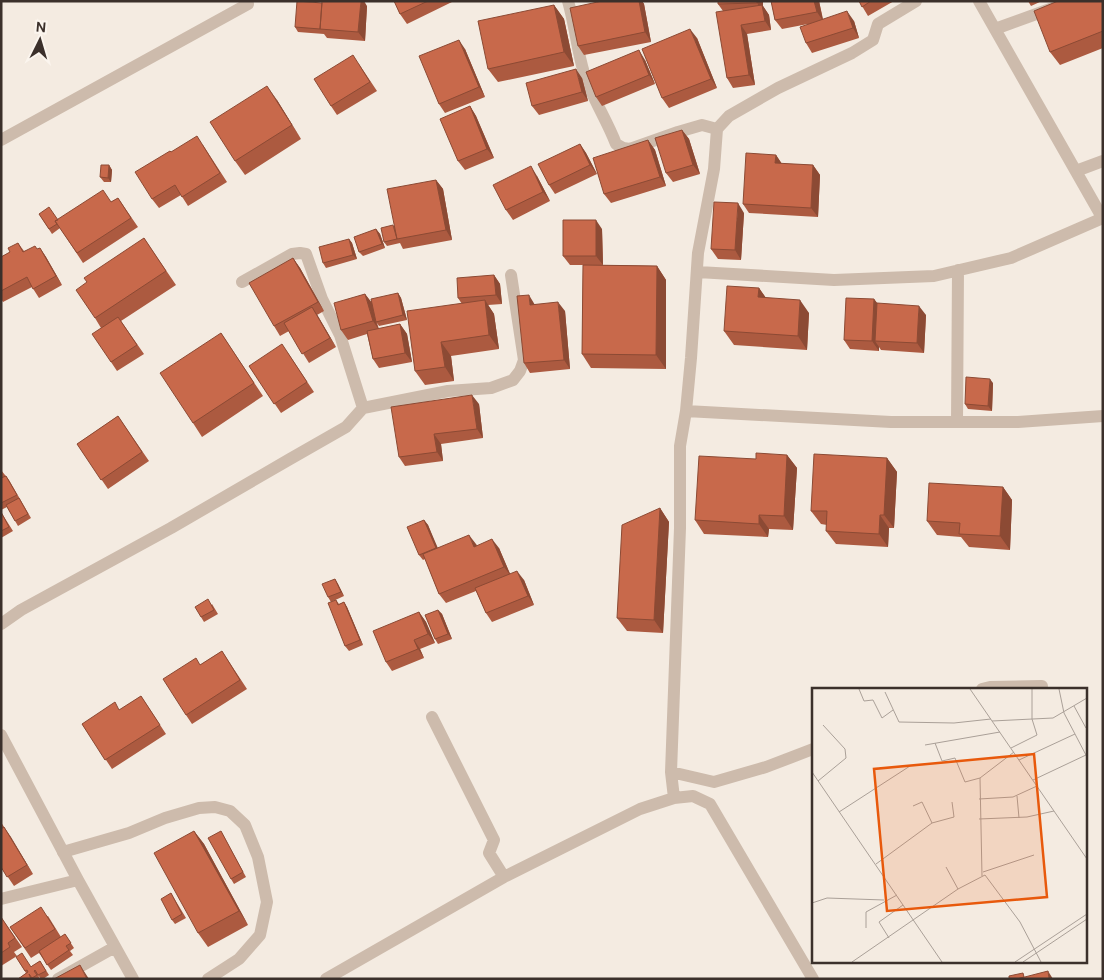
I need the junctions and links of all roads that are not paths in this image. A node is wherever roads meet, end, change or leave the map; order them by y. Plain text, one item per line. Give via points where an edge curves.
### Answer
1 (568, 1) edge
2 (916, 1) edge
3 (979, 1) edge
4 (1072, 1) edge
5 (248, 4) dead end
6 (995, 29) junction
7 (717, 129) junction
8 (1, 140) edge
9 (1103, 161) edge
10 (1076, 171) junction
11 (1103, 218) edge
12 (958, 270) junction
13 (698, 272) junction
14 (511, 275) dead end
15 (242, 282) dead end
16 (363, 408) junction
17 (686, 411) junction
18 (1103, 416) edge
19 (957, 422) junction
20 (1, 624) edge
21 (1042, 686) dead end
22 (985, 688) edge
23 (432, 717) dead end
24 (1, 735) edge
25 (812, 749) edge
26 (671, 772) junction
27 (674, 798) junction
28 (63, 852) junction
29 (504, 877) junction
30 (78, 880) junction
31 (1, 899) edge
32 (115, 947) junction
33 (58, 979) edge
34 (133, 979) edge
35 (208, 979) edge
36 (326, 979) edge
37 (813, 979) edge

1 - 7 street via 584,74 616,144 630,149 702,125
2 - 7 street via 878,24 873,40 778,88 729,116
3 - 6 street
4 - 6 street
5 - 8 street
6 - 10 street
7 - 13 street via 714,169 698,253
9 - 10 street
10 - 11 street
11 - 12 street via 1011,258
12 - 13 street via 934,276 834,280
12 - 19 street
13 - 17 street
14 - 16 street via 524,360 513,380 491,388 448,391
15 - 16 street via 292,254 306,254 322,299 340,335
16 - 20 street via 346,428
17 - 19 street via 891,422
17 - 26 street via 680,446
18 - 19 street via 1018,422
21 - 22 street
23 - 29 street via 494,840 489,854
24 - 28 street
25 - 26 street via 714,782
26 - 27 street
27 - 29 street via 640,809
27 - 37 street via 693,796 710,804
28 - 30 street
28 - 35 street via 199,808 215,807 230,811 244,825 258,857 267,902 260,935 239,959
29 - 36 street
30 - 31 street
30 - 32 street
32 - 33 street
32 - 34 street

